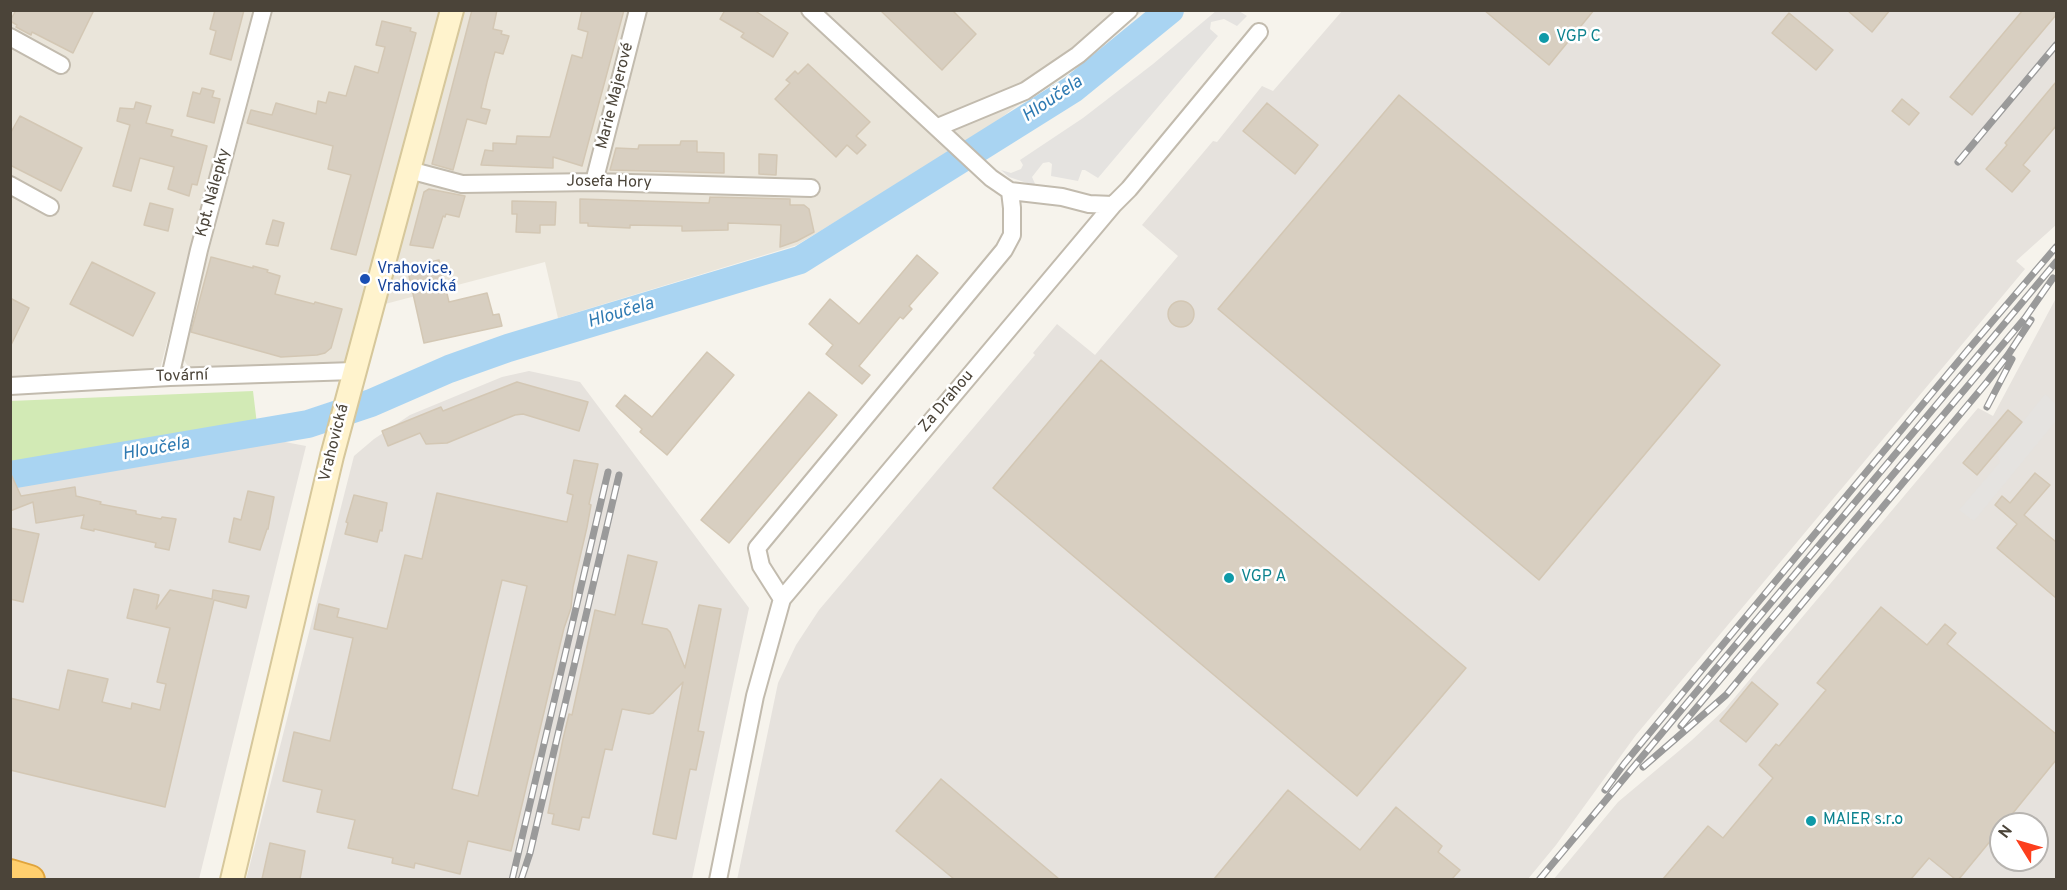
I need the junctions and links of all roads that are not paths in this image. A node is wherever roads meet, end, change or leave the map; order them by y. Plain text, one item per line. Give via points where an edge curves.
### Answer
1 (263, 10) edge
2 (452, 10) edge
3 (638, 10) edge
4 (810, 10) edge
5 (1129, 10) edge
6 (1259, 32) dead end
7 (10, 37) edge
8 (61, 65) dead end
9 (938, 127) junction
10 (408, 170) junction
11 (594, 182) junction
12 (10, 185) edge
13 (811, 188) dead end
14 (1010, 191) junction
15 (1113, 205) junction
16 (50, 207) dead end
17 (354, 371) junction
18 (170, 377) junction
19 (10, 386) edge
20 (782, 599) junction
21 (10, 874) edge
22 (30, 879) edge
23 (232, 879) edge
24 (718, 879) edge

1 - 18 street, Kpt. Nálepky via 199,249
2 - 10 street, Vrahovická
3 - 11 street, Marie Majerové
4 - 9 street
5 - 9 street via 1078,55 1025,91
6 - 15 street, Za Drahou
7 - 8 street
9 - 14 street
10 - 11 street, Josefa Hory via 462,184
10 - 17 street, Vrahovická
11 - 13 street, Josefa Hory
12 - 16 street
14 - 15 street
14 - 20 street via 1011,235 1004,250 757,548 761,566
15 - 20 street, Za Drahou
17 - 18 street, Tovární
17 - 23 street, Vrahovická
18 - 19 street, Tovární
20 - 24 street, Za Drahou via 755,696
21 - 22 highway

